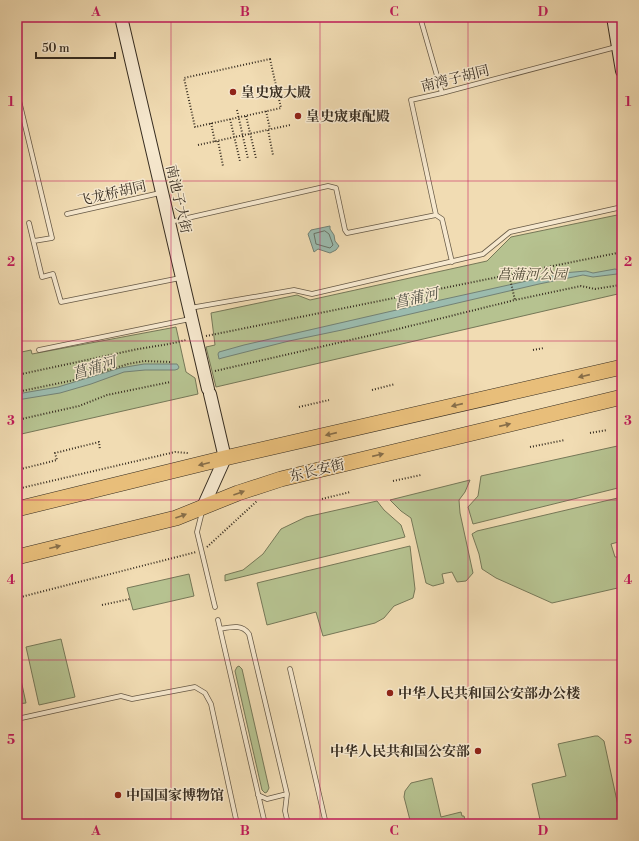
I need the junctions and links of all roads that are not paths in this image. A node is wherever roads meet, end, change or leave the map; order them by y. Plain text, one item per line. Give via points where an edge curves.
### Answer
1 (121, 17) edge
2 (420, 17) edge
3 (613, 17) edge
4 (618, 47) junction
5 (622, 71) edge
6 (17, 92) edge
7 (442, 93) junction
8 (162, 192) junction
9 (622, 207) edge
10 (67, 214) dead end
11 (436, 215) junction
12 (169, 222) junction
13 (29, 223) dead end
14 (34, 241) junction
15 (452, 262) junction
16 (182, 278) junction
17 (191, 313) junction
18 (39, 350) dead end
19 (622, 367) edge
20 (622, 397) edge
21 (225, 458) junction
22 (203, 507) junction
23 (17, 509) edge
24 (17, 557) edge
25 (215, 607) dead end
26 (218, 620) dead end
27 (220, 629) junction
28 (290, 669) dead end
29 (17, 719) edge
30 (287, 794) junction
31 (258, 795) junction
32 (237, 824) edge
33 (265, 824) edge
34 (288, 824) edge
35 (326, 824) edge

1 - 8 street, 南池子大街
2 - 7 lane
3 - 4 street
4 - 5 street
4 - 7 lane, 南湾子胡同
6 - 14 lane via 52,238
7 - 11 lane, 南湾子胡同 via 411,100
8 - 10 lane, 飞龙桥胡同
8 - 12 street, 南池子大街
9 - 15 lane via 510,232 483,254
11 - 12 lane via 347,233 344,230 336,188 328,186
11 - 15 lane via 442,219
12 - 16 street, 南池子大街
13 - 14 lane
14 - 16 lane via 42,277 53,274 61,302
15 - 17 lane via 312,294 294,290
16 - 17 street, 南池子大街
17 - 18 lane
17 - 21 street, 南池子大街
19 -> 21 highway
22 -> 20 highway, 东长安街 via 281,479
21 - 22 street
21 -> 23 highway
24 -> 22 highway, 东长安街 via 176,518
22 - 25 lane via 197,532
26 - 27 lane
27 - 30 lane via 237,627 249,634
27 - 31 lane
28 - 35 lane
29 - 32 lane via 121,696 132,699 195,687 205,692 211,704
30 - 31 lane via 267,799
30 - 34 lane via 285,811
31 - 33 lane

